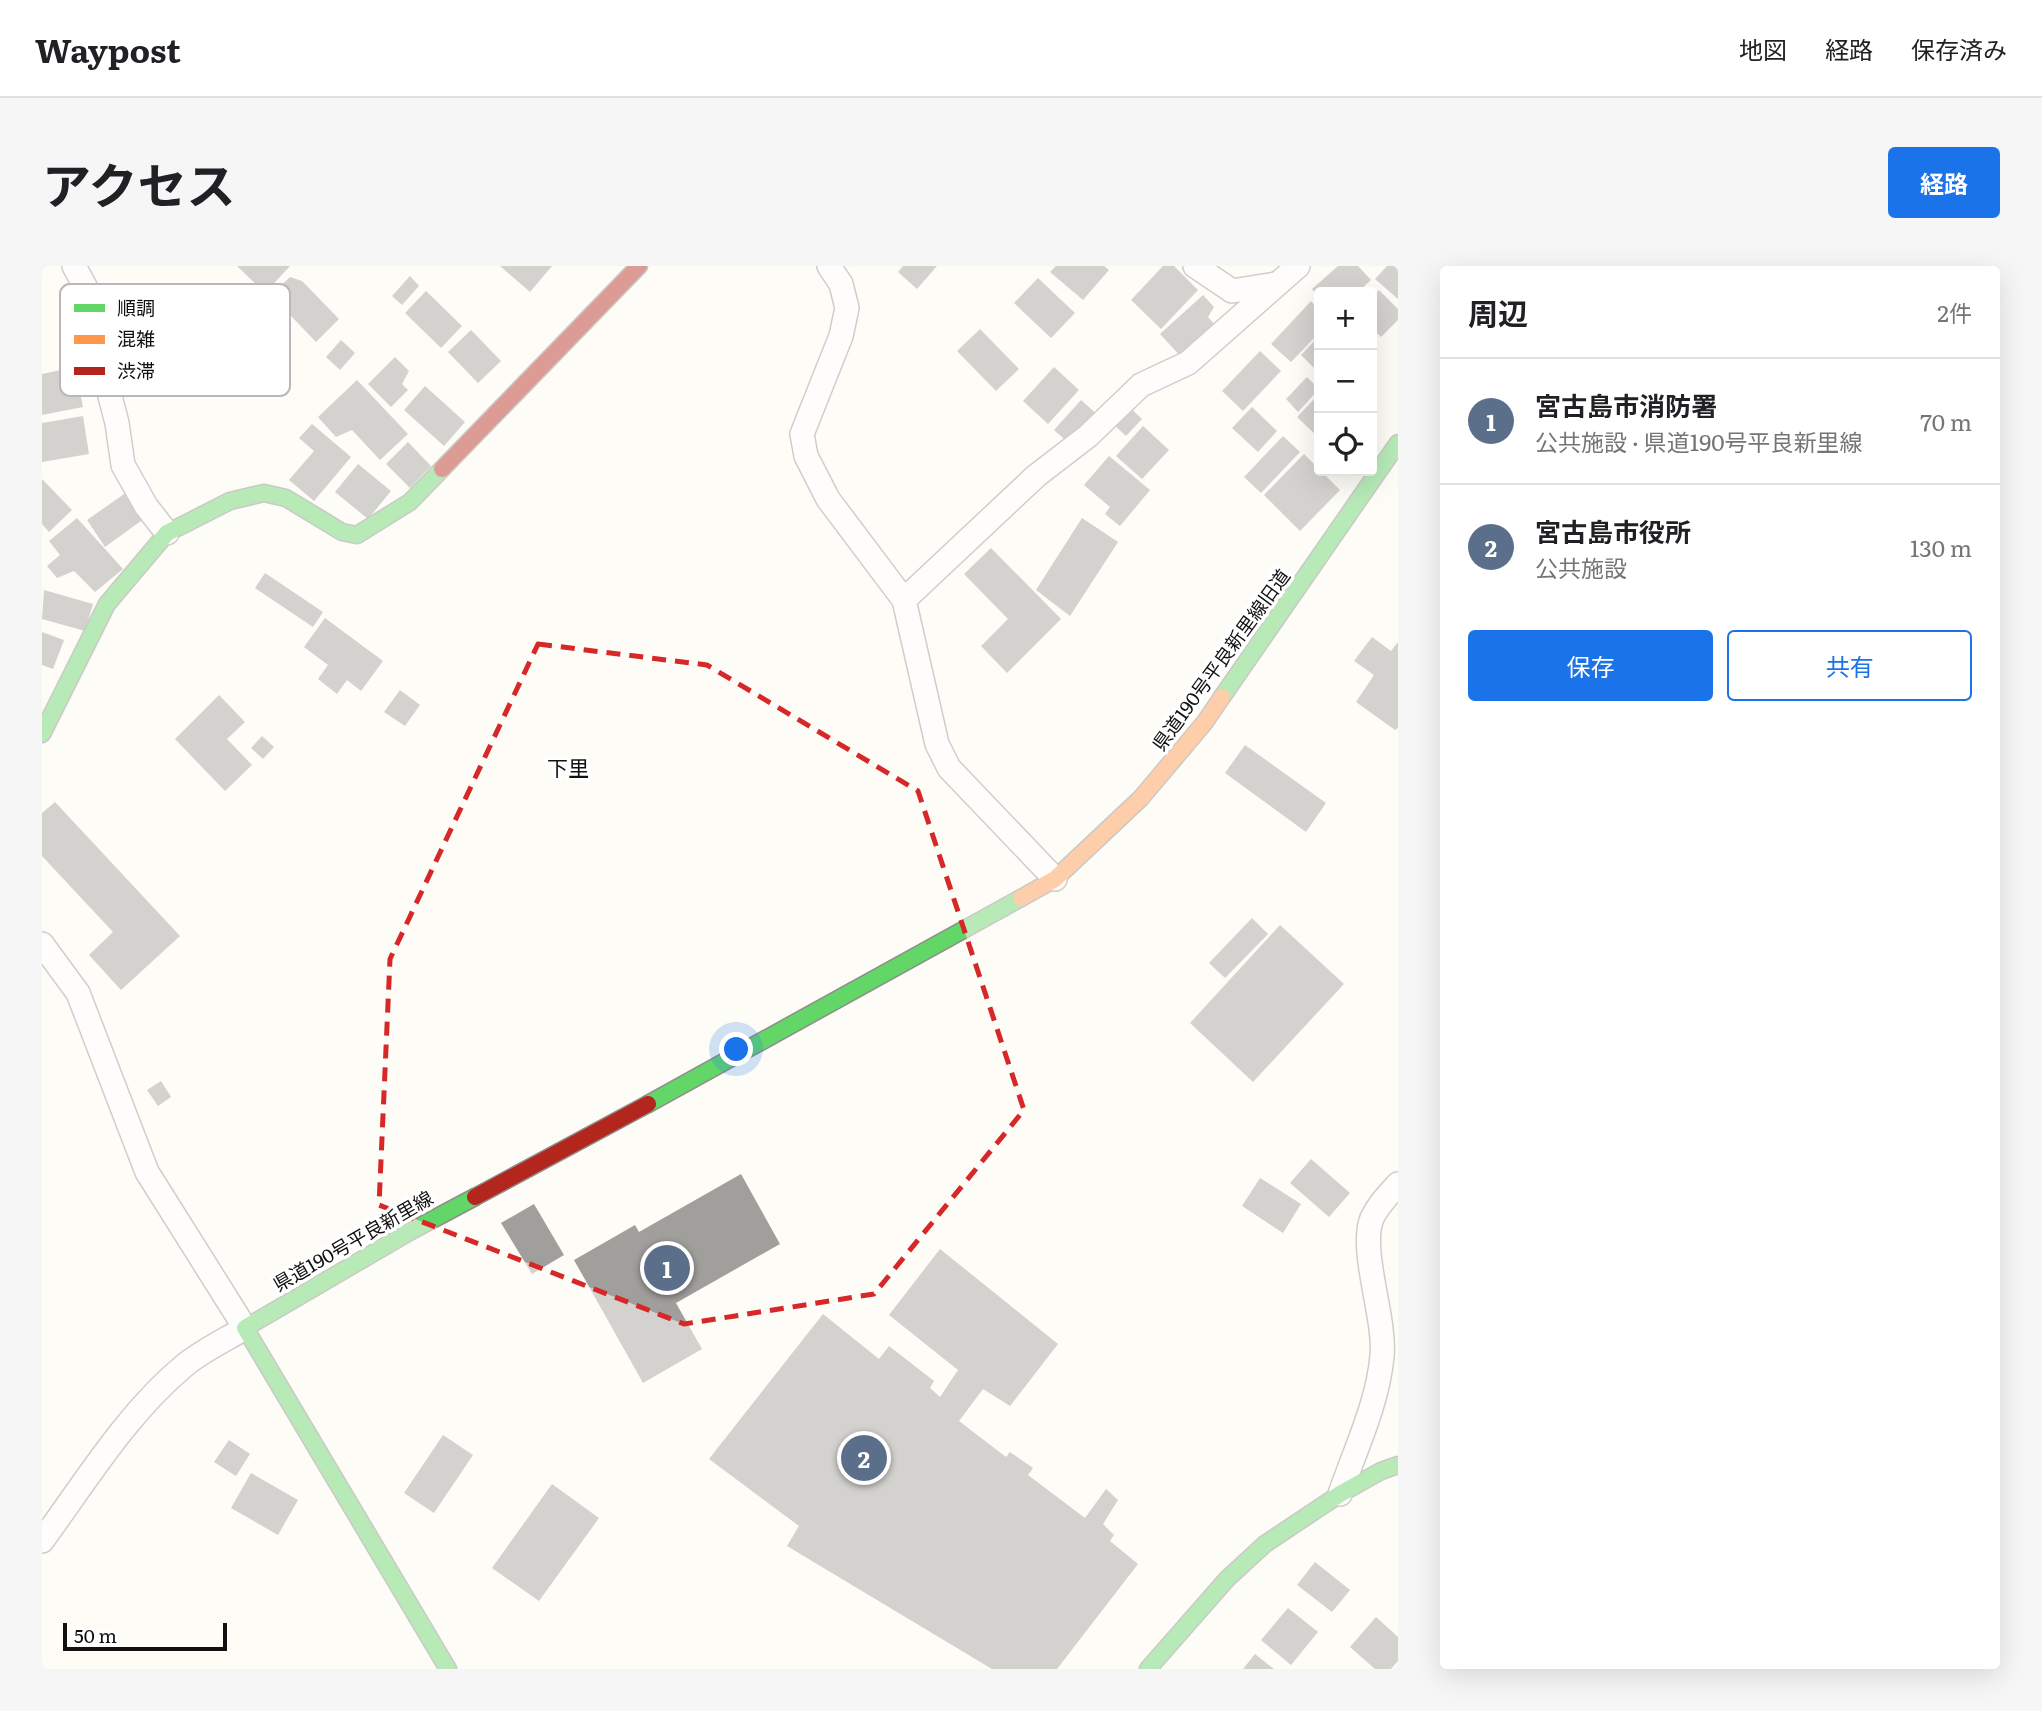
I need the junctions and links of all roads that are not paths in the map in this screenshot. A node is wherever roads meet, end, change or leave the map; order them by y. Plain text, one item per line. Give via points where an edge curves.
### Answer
1 (74, 266) edge
2 (639, 266) edge
3 (830, 266) edge
4 (1195, 266) edge
5 (1298, 266) edge
6 (84, 284) edge
7 (1276, 284) junction
8 (110, 396) edge
9 (1398, 443) edge
10 (1389, 468) edge
11 (167, 533) junction
12 (904, 600) junction
13 (42, 734) edge
14 (1055, 879) junction
15 (42, 944) edge
16 (832, 1002) joint
17 (1398, 1184) edge
18 (244, 1328) junction
19 (1398, 1465) edge
20 (1340, 1494) junction
21 (42, 1541) edge
22 (448, 1669) edge
23 (1148, 1669) edge

1 - 6 street
2 - 11 street via 410,502 372,528 357,535 342,532 286,498 264,493 230,502
3 - 12 street via 847,308 841,336 802,435 806,456 828,499
4 - 7 street via 1232,291
5 - 7 street
7 - 12 street via 1188,363 1141,385
8 - 11 street via 123,465
9 - 10 street, 県道190号平良新里線旧道
10 - 14 street, 県道190号平良新里線旧道 via 1173,763
11 - 13 street via 107,604
12 - 14 street via 937,744 949,768
14 - 16 street, 県道190号平良新里線旧道
15 - 18 street via 78,993 147,1172
16 - 18 street, 県道190号平良新里線 via 411,1231
17 - 20 street via 1371,1220 1369,1239 1383,1353 1379,1382
18 - 21 street via 186,1364 138,1412
18 - 22 street
19 - 20 street
20 - 23 street via 1265,1544 1227,1579

